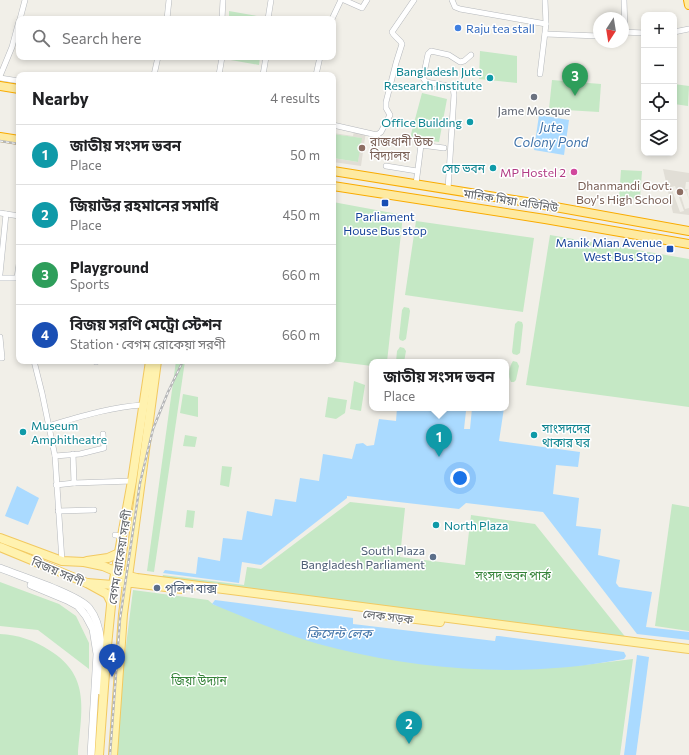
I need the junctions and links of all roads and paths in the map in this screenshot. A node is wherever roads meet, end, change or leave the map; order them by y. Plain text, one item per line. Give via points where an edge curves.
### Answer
1 (25, 0) edge
2 (169, 0) edge
3 (222, 0) edge
4 (271, 0) edge
5 (342, 0) edge
6 (367, 0) edge
7 (414, 0) edge
8 (452, 0) edge
9 (545, 0) edge
10 (624, 0) edge
11 (688, 0) edge
12 (689, 5) edge
13 (624, 12) edge
14 (20, 16) edge
15 (167, 16) edge
16 (222, 16) edge
17 (268, 16) edge
18 (334, 16) edge
19 (546, 24) junction
20 (689, 29) edge
21 (677, 31) edge
22 (16, 32) edge
23 (629, 32) edge
24 (641, 33) edge
25 (545, 34) junction
26 (593, 36) edge
27 (470, 56) dead end
28 (157, 60) edge
29 (222, 60) edge
30 (266, 60) edge
31 (319, 60) edge
32 (155, 72) edge
33 (220, 72) edge
34 (264, 72) edge
35 (317, 72) edge
36 (540, 74) dead end
37 (0, 77) edge
38 (16, 80) edge
39 (0, 86) edge
40 (16, 89) edge
41 (336, 126) edge
42 (0, 137) edge
43 (16, 140) edge
44 (0, 143) edge
45 (16, 146) edge
46 (444, 148) dead end
47 (386, 166) dead end
48 (336, 171) edge
49 (417, 171) junction
50 (416, 184) junction
51 (336, 187) edge
52 (448, 189) junction
53 (414, 200) junction
54 (547, 206) junction
55 (0, 213) edge
56 (6, 214) junction
57 (16, 216) edge
58 (545, 219) junction
59 (689, 231) edge
60 (689, 244) edge
61 (1, 258) edge
62 (0, 274) edge
63 (0, 278) edge
64 (16, 278) edge
65 (0, 337) edge
66 (0, 358) edge
67 (35, 364) edge
68 (150, 364) edge
69 (157, 364) edge
70 (143, 405) junction
71 (48, 426) junction
72 (103, 434) dead end
73 (73, 454) junction
74 (55, 456) junction
75 (132, 481) junction
76 (74, 483) junction
77 (56, 485) junction
78 (94, 510) dead end
79 (58, 511) junction
80 (0, 538) edge
81 (0, 547) edge
82 (119, 553) junction
83 (62, 561) junction
84 (84, 562) junction
85 (0, 568) edge
86 (116, 571) junction
87 (0, 573) edge
88 (127, 580) junction
89 (87, 583) junction
90 (113, 586) junction
91 (111, 602) junction
92 (89, 615) junction
93 (689, 649) edge
94 (689, 653) edge
95 (91, 755) edge
96 (95, 755) edge
97 (99, 755) edge
98 (113, 755) edge

1 - 14 street
2 - 15 street
3 - 16 street
4 - 17 street
5 - 6 street via 362,8
5 - 18 street
7 - 41 street via 392,32 402,44 386,102 390,115 379,134
8 - 19 street via 455,7 460,10
9 - 19 street
10 - 13 street
11 - 12 highway
19 - 25 street
20 - 21 street
22 - 37 street
23 - 24 street
25 - 26 street
25 - 36 street
27 - 52 street via 460,62 449,55 431,51 428,54 423,78 426,82 453,87
28 - 32 street
29 - 33 street
30 - 34 street
31 - 35 street
37 - 38 street
39 - 40 highway
42 - 43 highway
44 - 45 highway
46 - 49 street via 420,145
47 - 49 street
48 - 50 highway, মানিক মিয়া এভিনিউ
49 - 50 street
50 - 52 highway, মানিক মিয়া এভিনিউ
50 - 53 highway
51 - 53 highway, মানিক মিয়া এভিনিউ
52 - 54 highway, মানিক মিয়া এভিনিউ
53 - 58 highway, মানিক মিয়া এভিনিউ
54 - 58 highway
54 - 59 highway, মানিক মিয়া এভিনিউ
55 - 56 street
56 - 57 street
56 - 61 street
58 - 60 highway, মানিক মিয়া এভিনিউ
61 - 62 street
63 - 64 street
65 - 66 street
67 - 71 street
68 - 70 main road, বেগম রোকেয়া সরণী
69 - 88 main road, বেগম রোকেয়া সরণী
70 - 71 street via 126,406
70 - 75 main road, বেগম রোকেয়া সরণী
71 - 74 street
72 - 73 street via 104,448
73 - 74 street
73 - 76 street
74 - 77 street
75 - 76 street
75 - 82 main road, বেগম রোকেয়া সরণী via 118,536
76 - 77 street
77 - 79 street
78 - 79 street
79 - 83 street
80 - 83 main road, বিজয় সরণী
81 - 89 main road, বিজয় সরণী
82 - 84 main road, বিজয় সরণী via 108,558
82 - 86 main road, বেগম রোকেয়া সরণী
83 - 84 main road, বিজয় সরণী
84 - 86 main road
85 - 92 main road via 72,596 86,606
86 - 88 main road
86 - 90 main road, বেগম রোকেয়া সরণী
87 - 92 main road via 67,600
88 - 90 main road, লেক সড়ক
88 - 93 main road
88 - 94 main road, লেক সড়ক
88 - 98 main road, বেগম রোকেয়া সরণী
89 - 90 main road, লেক সড়ক
89 - 91 main road, বিজয় সরণী via 107,594
90 - 91 main road, বেগম রোকেয়া সরণী
91 - 97 main road, বেগম রোকেয়া সরণী
92 - 95 main road via 97,654
92 - 96 main road via 98,630 102,658

